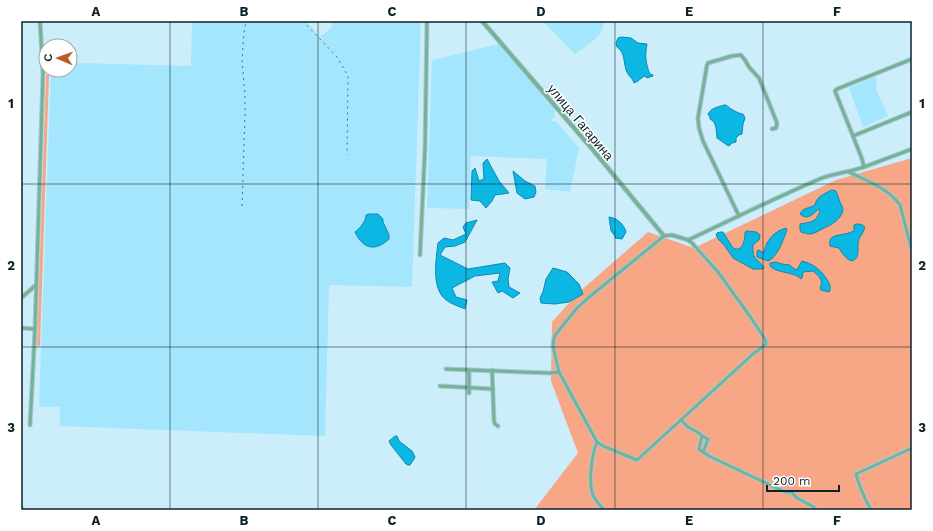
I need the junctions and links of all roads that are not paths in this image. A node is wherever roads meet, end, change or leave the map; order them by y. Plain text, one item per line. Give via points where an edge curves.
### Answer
1 (40, 21) edge
2 (427, 21) edge
3 (482, 21) edge
4 (912, 59) edge
5 (912, 112) edge
6 (772, 129) dead end
7 (853, 136) junction
8 (912, 149) edge
9 (864, 167) junction
10 (849, 172) junction
11 (739, 216) junction
12 (664, 236) junction
13 (688, 240) junction
14 (912, 251) edge
15 (420, 254) dead end
16 (36, 285) junction
17 (21, 298) edge
18 (21, 328) edge
19 (35, 330) junction
20 (446, 369) dead end
21 (469, 370) junction
22 (492, 370) junction
23 (559, 372) junction
24 (440, 386) dead end
25 (469, 388) junction
26 (493, 389) junction
27 (469, 393) dead end
28 (681, 420) junction
29 (30, 425) dead end
30 (498, 426) dead end
31 (702, 436) junction
32 (597, 442) junction
33 (912, 448) edge
34 (703, 452) junction
35 (21, 507) edge
36 (22, 510) edge
37 (604, 510) edge
38 (814, 510) edge
39 (871, 510) edge

1 - 16 street via 43,74
2 - 15 street
3 - 12 street, улица Гагарина
4 - 7 street via 835,91
5 - 7 street
6 - 11 street via 776,128 777,124 759,78 741,55 708,63 698,118 699,128
7 - 9 street
8 - 9 street
9 - 10 street
10 - 11 street via 823,178
10 - 14 street via 877,186 900,206
11 - 13 street
12 - 13 street via 672,234
12 - 23 street via 588,298 566,321 554,338
13 - 28 street via 718,272 766,344
16 - 17 street
16 - 19 street
18 - 19 street
19 - 29 street
20 - 21 street
21 - 22 street
21 - 25 street
22 - 23 street
22 - 26 street
23 - 32 street
24 - 25 street
25 - 26 street
25 - 27 street
26 - 30 street via 494,421
28 - 31 street
28 - 32 street via 637,460
31 - 34 street via 699,449
31 - 34 street via 708,439
32 - 37 street via 591,485 594,496
33 - 39 street via 856,474
34 - 38 street via 785,492 791,492 814,507
35 - 36 street

